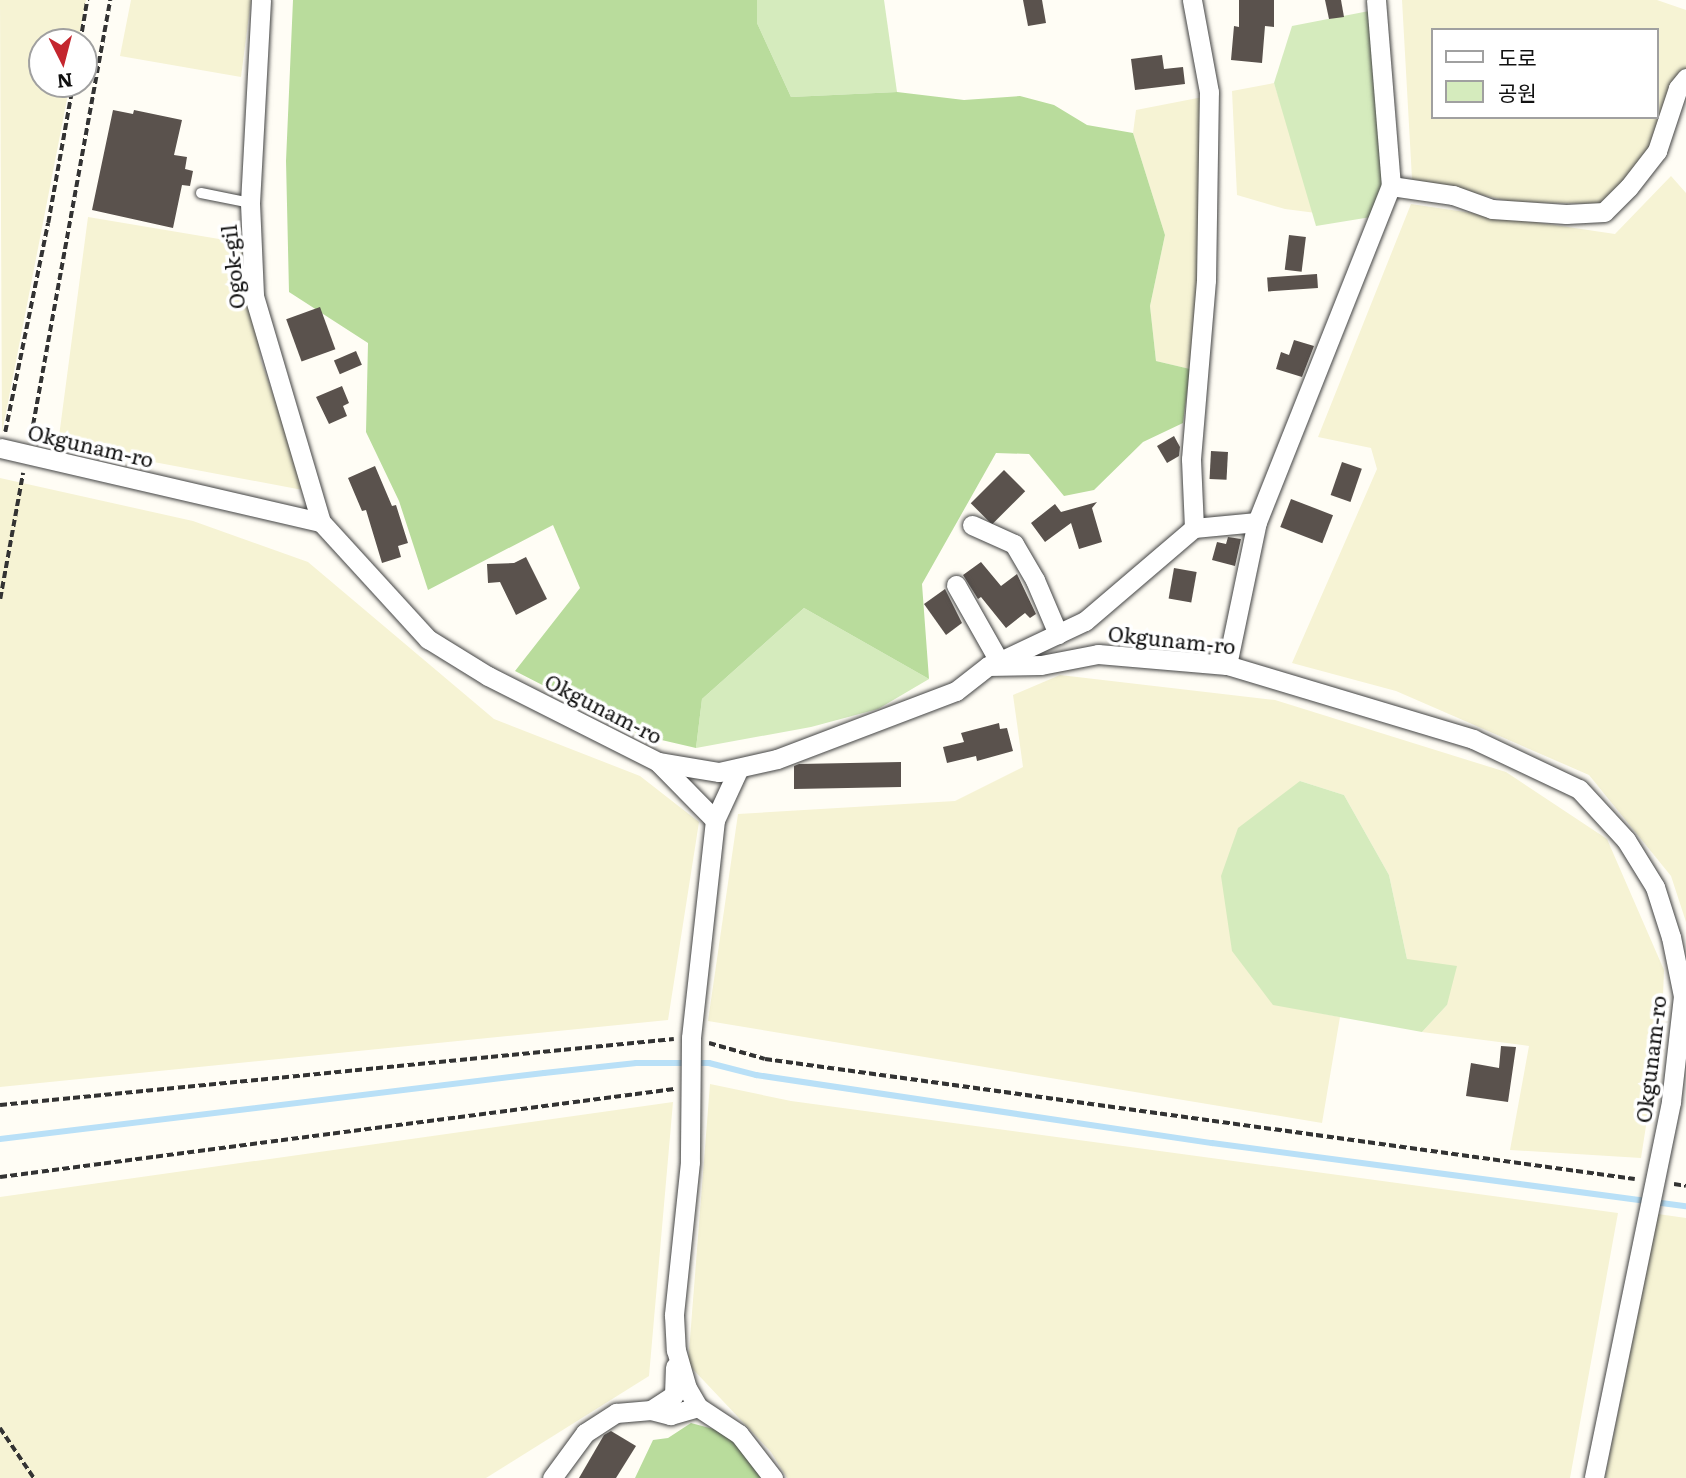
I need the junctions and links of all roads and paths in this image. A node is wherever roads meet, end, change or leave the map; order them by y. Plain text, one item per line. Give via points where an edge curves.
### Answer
1 (87, 0) edge
2 (110, 0) edge
3 (261, 0) edge
4 (1192, 0) edge
5 (1376, 0) edge
6 (82, 28) edge
7 (1686, 78) edge
8 (70, 98) edge
9 (1391, 186) junction
10 (201, 193) dead end
11 (250, 203) junction
12 (1, 448) edge
13 (27, 454) junction
14 (321, 522) junction
15 (1257, 522) junction
16 (972, 525) dead end
17 (1194, 528) junction
18 (956, 585) dead end
19 (0, 599) edge
20 (1058, 634) junction
21 (993, 664) junction
22 (1227, 664) junction
23 (658, 762) junction
24 (739, 768) junction
25 (715, 820) junction
26 (692, 1044) junction
27 (691, 1081) junction
28 (0, 1105) edge
29 (0, 1177) edge
30 (1686, 1186) edge
31 (1654, 1187) junction
32 (676, 1350) junction
33 (698, 1407) junction
34 (651, 1410) junction
35 (0, 1428) edge
36 (34, 1478) edge
37 (552, 1478) edge
38 (773, 1478) edge
39 (1594, 1478) edge

1 - 6 path
2 - 13 path
3 - 11 street, Ogok-gil
4 - 17 street via 1209,92 1206,280 1191,459
5 - 9 street
7 - 9 street via 1678,88 1657,151 1604,212 1492,209 1453,195
8 - 12 path
9 - 15 street
10 - 11 lane
11 - 14 street, Ogok-gil via 254,296
12 - 13 street, Okgunam-ro
13 - 14 street, Okgunam-ro
13 - 19 path
14 - 23 street, Okgunam-ro via 428,639 488,676
15 - 17 street
15 - 22 street
16 - 20 street via 1014,544
17 - 20 street via 1085,621
18 - 21 street
20 - 21 street
21 - 22 street, Okgunam-ro via 1041,665 1098,654
21 - 24 street, Okgunam-ro via 956,691 777,759
22 - 31 street, Okgunam-ro via 1473,739 1579,789 1626,840 1655,887 1683,996 1671,1102
23 - 24 street, Okgunam-ro via 719,772
23 - 25 street
24 - 25 street
25 - 26 street
26 - 27 street
26 - 28 path
26 - 31 path via 765,1059
27 - 29 path
27 - 32 street via 690,1162 674,1315
30 - 31 path
31 - 39 street, Okgunam-ro
32 - 33 street
32 - 34 street via 674,1395
33 - 34 street via 670,1415
33 - 38 street via 739,1434
34 - 37 street via 616,1413 584,1433
35 - 36 path

